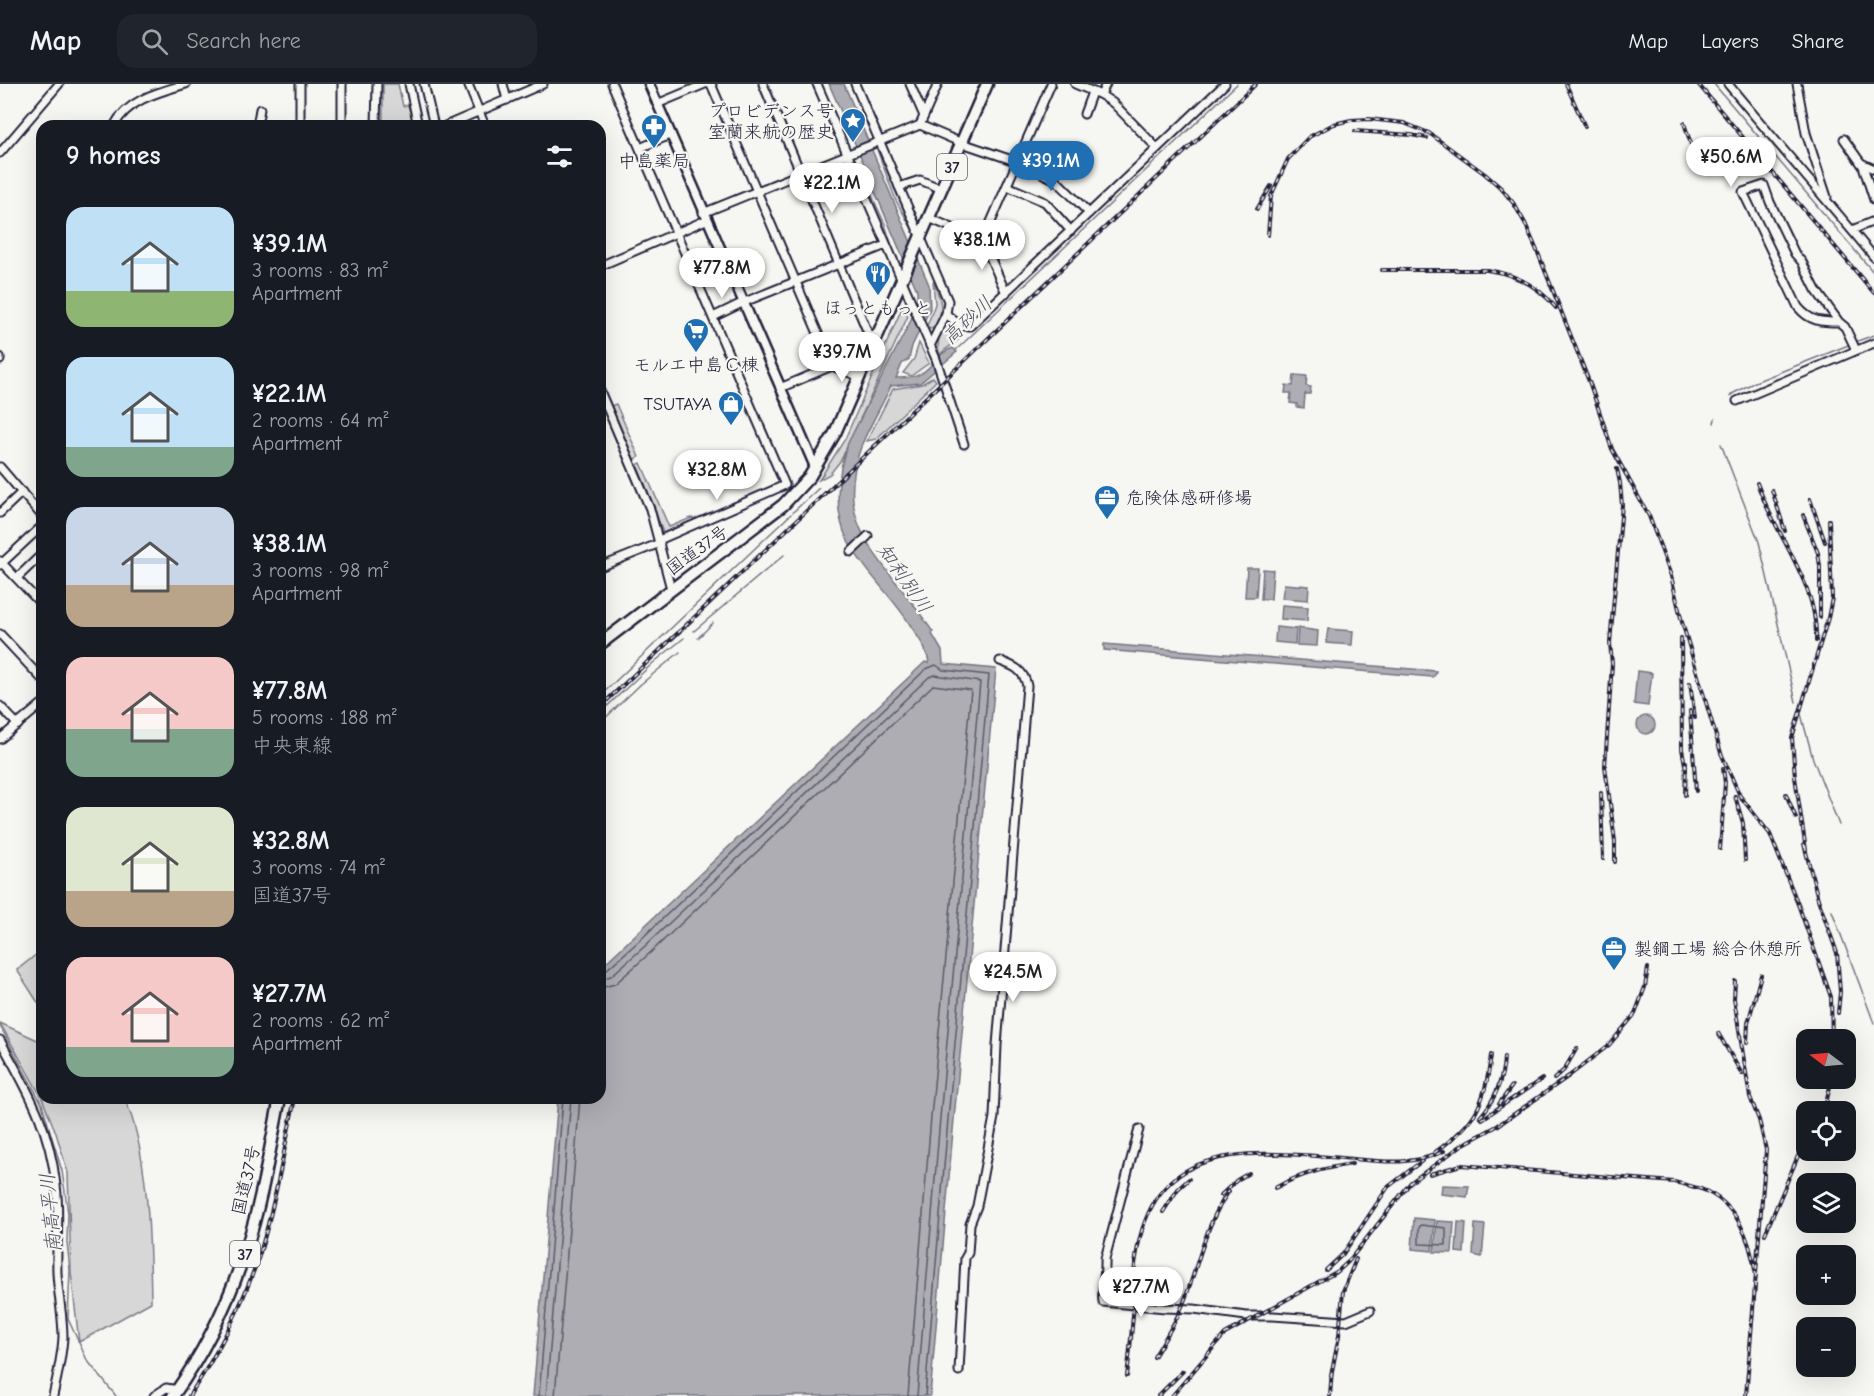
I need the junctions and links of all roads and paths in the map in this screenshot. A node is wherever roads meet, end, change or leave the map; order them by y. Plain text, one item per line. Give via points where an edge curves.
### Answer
1 (59, 84) edge
2 (186, 84) edge
3 (300, 84) edge
4 (342, 84) edge
5 (377, 84) edge
6 (409, 84) edge
7 (424, 84) edge
8 (468, 84) edge
9 (503, 84) edge
10 (543, 84) edge
11 (612, 84) edge
12 (649, 84) edge
13 (705, 84) edge
14 (711, 84) edge
15 (762, 84) edge
16 (817, 84) edge
17 (855, 84) edge
18 (910, 84) edge
19 (938, 84) edge
20 (987, 84) edge
21 (1051, 84) edge
22 (1075, 84) edge
23 (1106, 84) edge
24 (1728, 84) edge
25 (1797, 84) edge
26 (1224, 85) edge
27 (1092, 92) junction
28 (1101, 95) junction
29 (507, 100) junction
30 (657, 104) junction
31 (260, 109) dead end
32 (479, 111) junction
33 (1084, 114) dead end
34 (924, 116) junction
35 (118, 120) edge
36 (258, 120) edge
37 (300, 120) edge
38 (342, 120) edge
39 (376, 120) edge
40 (417, 120) edge
41 (433, 120) edge
42 (460, 120) edge
43 (483, 120) edge
44 (921, 125) junction
45 (670, 135) junction
46 (1844, 139) dead end
47 (880, 142) junction
48 (962, 143) junction
49 (640, 148) junction
50 (1157, 148) junction
51 (0, 153) edge
52 (848, 156) junction
53 (1018, 162) junction
54 (1861, 163) junction
55 (1874, 168) edge
56 (802, 174) junction
57 (1007, 186) junction
58 (899, 187) junction
59 (942, 189) junction
60 (758, 191) junction
61 (1874, 200) edge
62 (1829, 201) junction
63 (1089, 213) junction
64 (705, 216) junction
65 (929, 218) junction
66 (1874, 221) edge
67 (1852, 230) junction
68 (1071, 231) junction
69 (676, 233) junction
70 (921, 237) junction
71 (982, 239) junction
72 (886, 245) junction
73 (1874, 257) edge
74 (606, 263) edge
75 (839, 264) junction
76 (796, 281) junction
77 (902, 281) junction
78 (1006, 292) junction
79 (742, 303) junction
80 (946, 314) junction
81 (713, 317) junction
82 (1839, 322) junction
83 (878, 337) junction
84 (1874, 343) edge
85 (930, 346) junction
86 (1854, 346) junction
87 (832, 366) junction
88 (860, 377) junction
89 (780, 388) junction
90 (1737, 401) dead end
91 (606, 405) edge
92 (964, 444) dead end
93 (0, 467) edge
94 (815, 467) junction
95 (22, 492) junction
96 (36, 509) edge
97 (0, 513) edge
98 (36, 531) edge
99 (868, 536) dead end
100 (660, 541) junction
101 (851, 552) dead end
102 (36, 560) edge
103 (1, 563) edge
104 (606, 564) edge
105 (16, 578) junction
106 (671, 589) junction
107 (36, 599) edge
108 (0, 634) edge
109 (606, 639) edge
110 (1000, 661) dead end
111 (36, 672) edge
112 (0, 706) edge
113 (36, 709) edge
114 (18, 725) junction
115 (0, 739) edge
116 (0, 1040) edge
117 (279, 1104) edge
118 (1138, 1129) dead end
119 (1370, 1311) dead end
120 (959, 1371) dead end
121 (175, 1393) edge
122 (53, 1396) edge
123 (154, 1396) edge

1 - 51 street
2 - 35 street via 135,103
3 - 37 street
4 - 38 street
5 - 39 street
6 - 40 street
7 - 41 street
8 - 32 street
9 - 29 street
10 - 29 street
11 - 49 street
12 - 30 main road
13 - 30 street
14 - 60 street
15 - 56 street
16 - 52 street
17 - 47 street
18 - 34 street
19 - 34 street
20 - 48 highway, 国道37号 / 37
21 - 53 street
22 - 27 street
23 - 28 street
24 - 62 street
25 - 62 street via 1806,133
26 - 50 street
27 - 28 street
27 - 33 street
28 - 50 street
29 - 32 street
30 - 45 main road
31 - 36 street
32 - 42 street
32 - 43 street
34 - 44 street
44 - 47 street
44 - 48 street
45 - 49 street
45 - 64 main road
46 - 54 street
47 - 52 street
47 - 58 street
48 - 53 street
48 - 59 highway, 国道37号 / 37
49 - 69 street
50 - 63 street
52 - 56 street
52 - 72 street
53 - 57 street
53 - 63 street via 1056,180
54 - 55 street
54 - 61 street
56 - 60 street
56 - 75 street
57 - 68 street via 1045,202
57 - 71 street
58 - 59 street via 920,180
58 - 70 street
59 - 65 highway, 国道37号 / 37
60 - 64 street
60 - 76 street
62 - 67 street
63 - 68 street
64 - 69 street
64 - 79 main road
65 - 70 highway, 国道37号 / 37
65 - 71 street
66 - 67 street
67 - 73 street
68 - 78 street
69 - 74 street
69 - 81 street
70 - 77 highway, 国道37号 / 37
70 - 80 street via 948,301
71 - 78 street
72 - 75 street
72 - 77 street
75 - 76 street
75 - 83 street via 868,333
76 - 79 street
76 - 87 street
77 - 83 highway, 国道37号 / 37
77 - 85 street
78 - 80 street via 966,327
79 - 81 street
79 - 89 main road
80 - 85 street
81 - 100 street via 785,485
82 - 82 street via 1795,254 1764,185 1743,192 1798,307 1819,322
82 - 86 street
83 - 88 highway, 国道37号 / 37
84 - 86 street
85 - 92 street
86 - 90 street
87 - 88 street
87 - 89 street
88 - 94 highway, 国道37号 / 37
89 - 94 main road
91 - 100 street
93 - 95 street
94 - 106 highway, 国道37号 / 37 via 783,505
95 - 96 street
95 - 97 street
98 - 103 street
99 - 101 street
100 - 104 street
100 - 106 street
102 - 105 street
103 - 105 street
105 - 107 street
106 - 109 highway, 国道37号 / 37
108 - 111 street
110 - 120 street via 1022,672 1027,686 994,1117 965,1258
112 - 114 street
113 - 114 street
114 - 115 street
116 - 122 street via 41,1118 56,1186 57,1282 63,1337
117 - 121 highway, 国道37号 / 37 via 258,1207 239,1269 206,1344
118 - 119 street via 1106,1259 1103,1302 1346,1321
121 - 123 street via 166,1388

